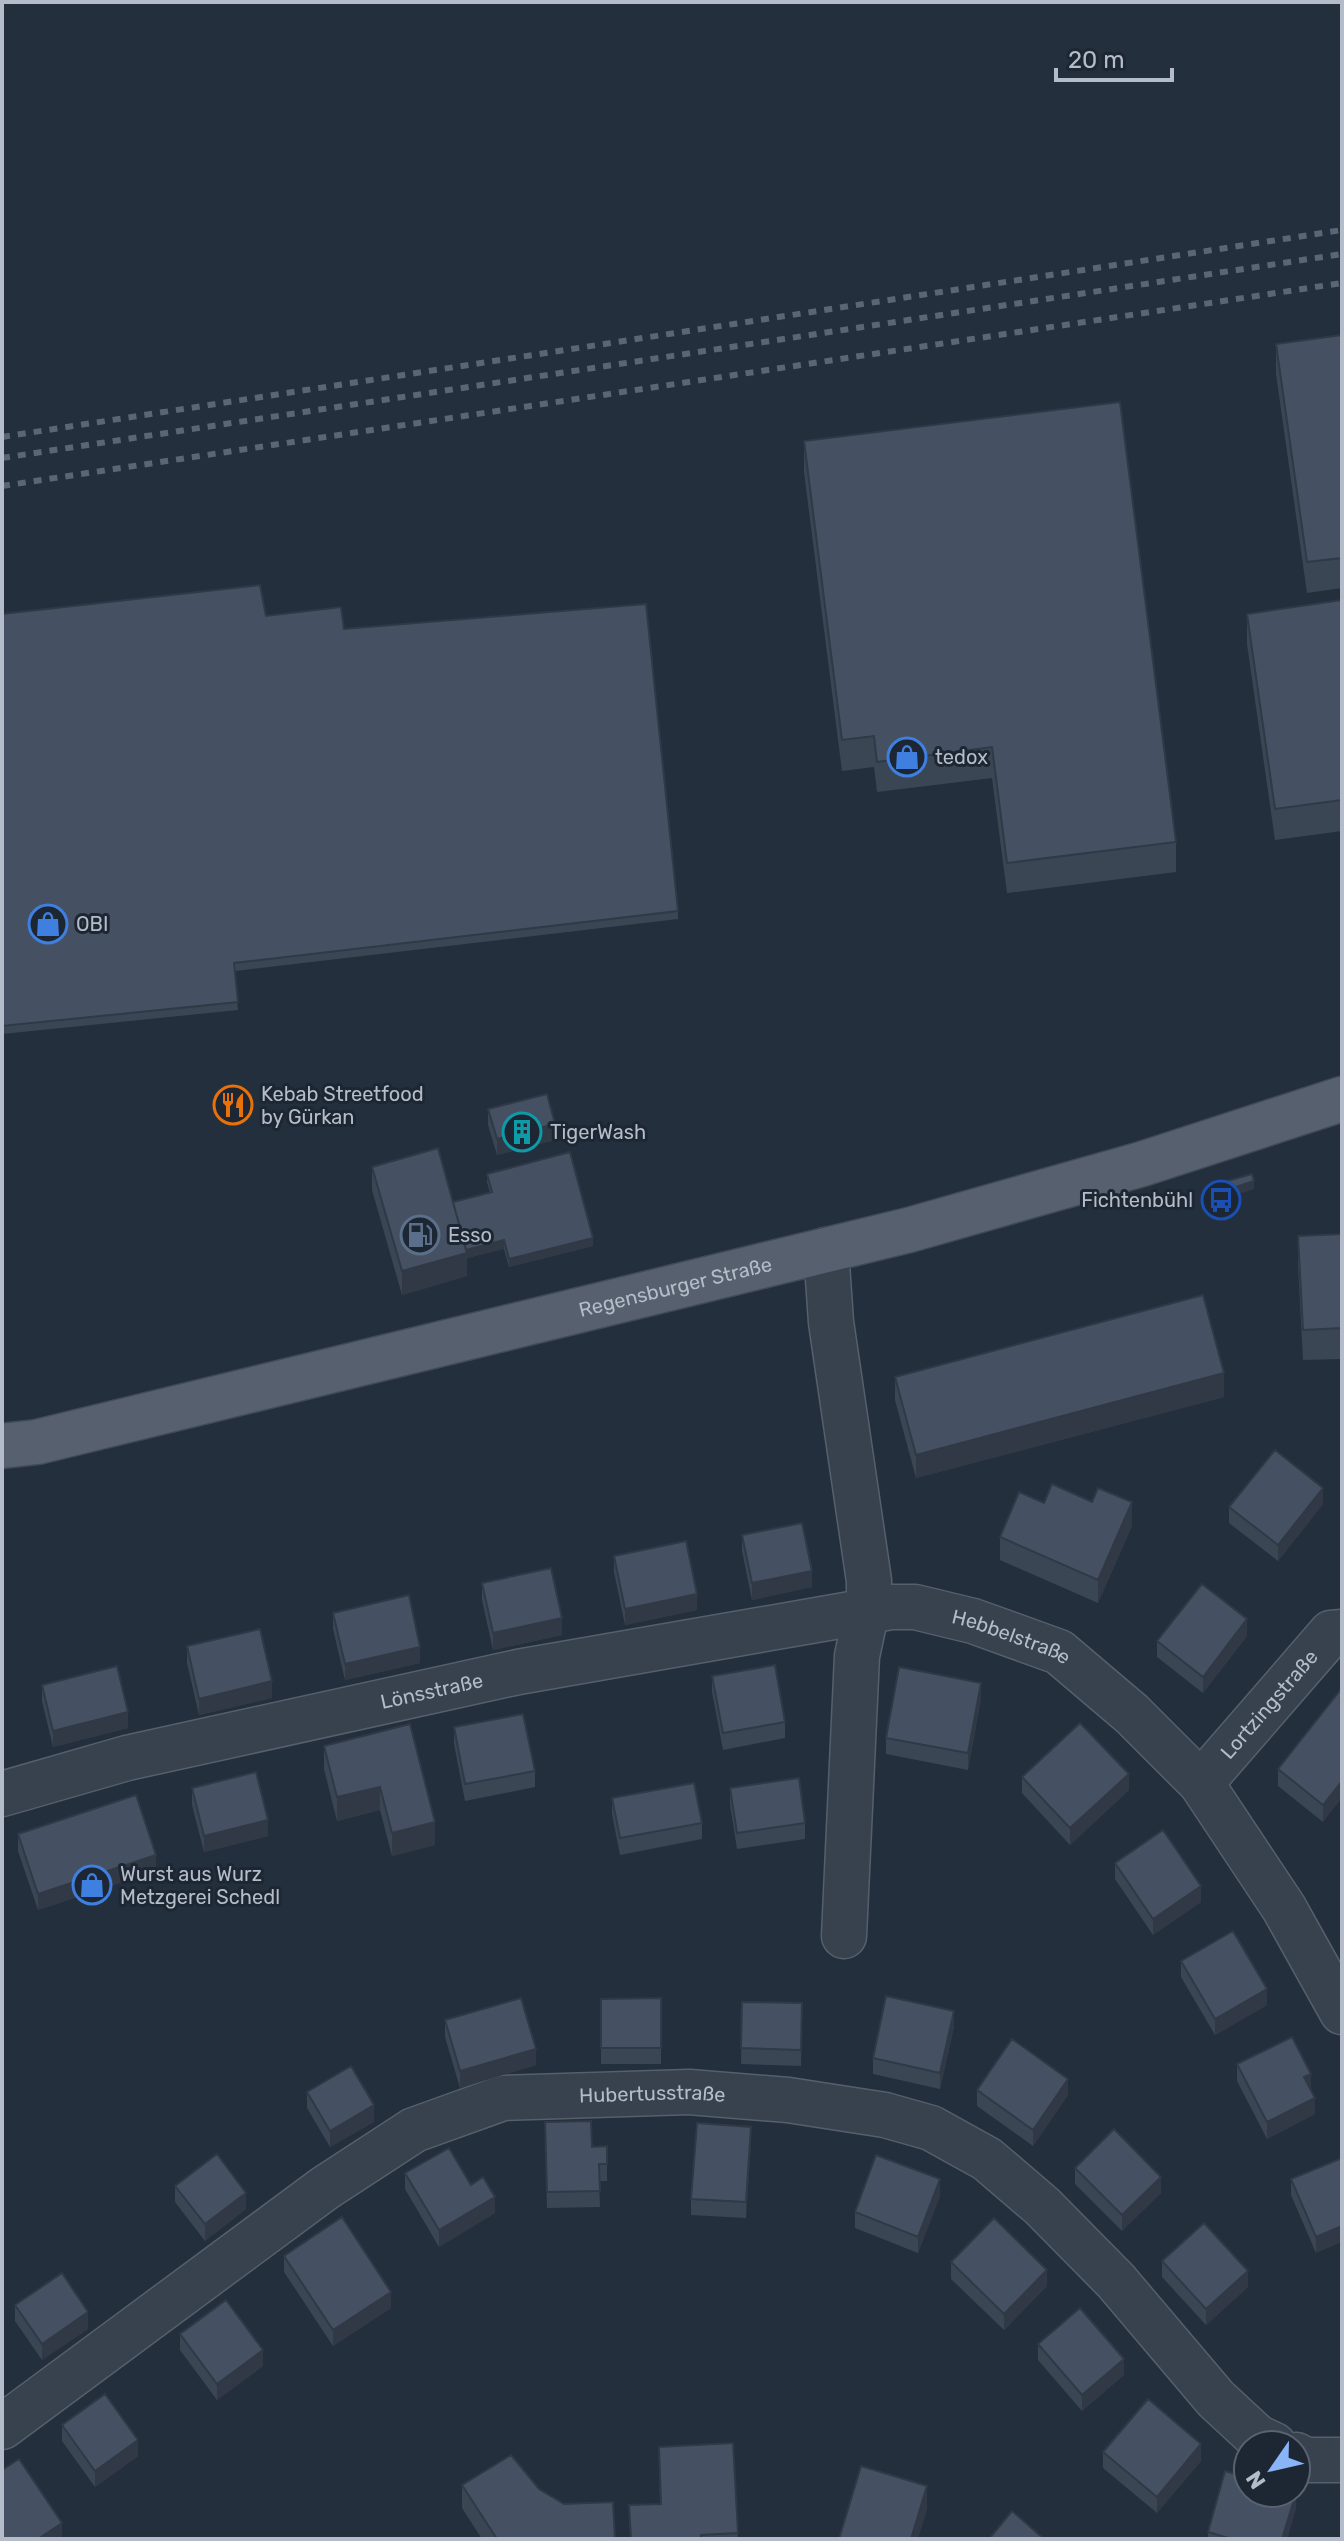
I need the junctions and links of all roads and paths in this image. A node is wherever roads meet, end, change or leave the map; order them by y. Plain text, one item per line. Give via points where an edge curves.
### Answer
1 (1342, 1099) edge
2 (826, 1250) junction
3 (2, 1446) edge
4 (867, 1611) junction
5 (1342, 1632) edge
6 (1201, 1783) junction
7 (2, 1794) edge
8 (844, 1936) dead end
9 (1342, 2012) edge
10 (2, 2427) edge
11 (1248, 2429) edge
12 (1312, 2460) edge
13 (1342, 2460) edge

1 - 2 main road, Regensburger Straße via 1142,1164
2 - 3 main road, Regensburger Straße via 264,1389
2 - 4 street via 831,1322 867,1555
4 - 6 street, Hebbelstraße via 915,1607 1059,1652
4 - 7 street, Lönsstraße via 518,1672 127,1758
4 - 8 street via 857,1656
5 - 6 street, Lortzingstraße via 1331,1633
6 - 9 street, Hebbelstraße via 1284,1908
10 - 11 street, Hubertusstraße via 312,2197 414,2130 503,2098 689,2092 885,2115 931,2128 987,2159 1116,2281 1216,2399
12 - 13 street

